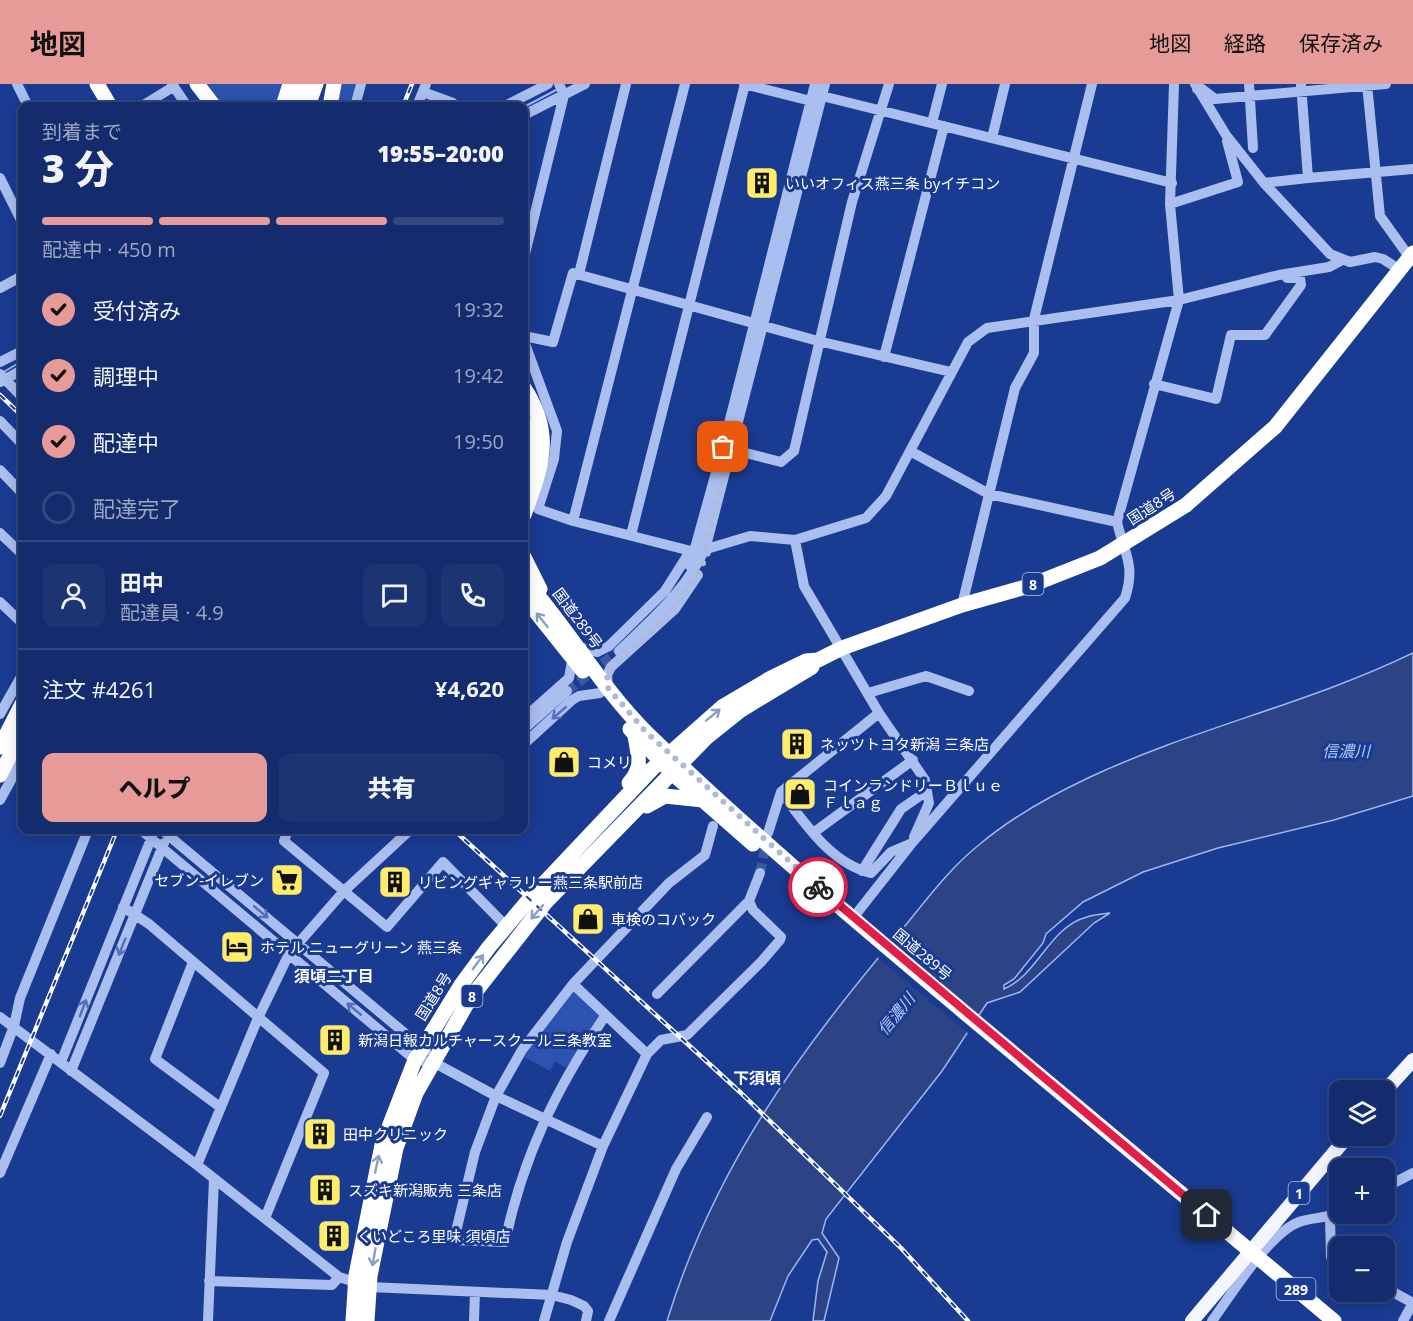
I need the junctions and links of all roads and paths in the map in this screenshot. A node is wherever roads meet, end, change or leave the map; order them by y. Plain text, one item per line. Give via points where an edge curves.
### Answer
1 (17, 84) edge
2 (85, 84) edge
3 (97, 84) edge
4 (197, 84) edge
5 (290, 84) edge
6 (302, 84) edge
7 (316, 84) edge
8 (333, 84) edge
9 (361, 84) edge
10 (549, 84) edge
11 (585, 84) edge
12 (626, 84) edge
13 (685, 84) edge
14 (815, 84) edge
15 (825, 84) edge
16 (889, 84) edge
17 (942, 84) edge
18 (1005, 84) edge
19 (1092, 84) edge
20 (1174, 84) edge
21 (1249, 84) edge
22 (1386, 84) edge
23 (178, 85) edge
24 (749, 85) edge
25 (1367, 85) edge
26 (1196, 87) edge
27 (1301, 87) edge
28 (424, 88) edge
29 (561, 88) edge
30 (822, 96) junction
31 (1250, 96) junction
32 (811, 101) junction
33 (26, 102) edge
34 (96, 102) edge
35 (108, 102) edge
36 (149, 102) edge
37 (185, 102) edge
38 (197, 102) edge
39 (211, 102) edge
40 (285, 102) edge
41 (295, 102) edge
42 (309, 102) edge
43 (331, 102) edge
44 (356, 102) edge
45 (419, 102) edge
46 (451, 102) edge
47 (512, 102) edge
48 (882, 111) junction
49 (528, 112) edge
50 (932, 123) junction
51 (944, 126) junction
52 (1226, 135) junction
53 (992, 138) junction
54 (1253, 148) dead end
55 (1074, 159) junction
56 (1413, 169) edge
57 (1374, 172) junction
58 (0, 178) edge
59 (1308, 178) junction
60 (1172, 183) junction
61 (1264, 183) junction
62 (1170, 204) junction
63 (18, 214) edge
64 (528, 240) edge
65 (1412, 255) edge
66 (1342, 260) junction
67 (1400, 270) junction
68 (579, 274) junction
69 (1276, 275) junction
70 (18, 278) edge
71 (0, 288) edge
72 (632, 289) junction
73 (1179, 300) junction
74 (690, 304) junction
75 (1034, 319) junction
76 (758, 323) junction
77 (528, 337) edge
78 (818, 341) junction
79 (528, 352) edge
80 (18, 353) edge
81 (884, 357) junction
82 (0, 362) edge
83 (18, 372) edge
84 (951, 372) junction
85 (1, 378) edge
86 (1154, 384) junction
87 (18, 393) edge
88 (528, 396) edge
89 (528, 411) edge
90 (0, 421) edge
91 (18, 440) edge
92 (727, 448) junction
93 (910, 451) junction
94 (528, 458) edge
95 (0, 470) edge
96 (18, 489) edge
97 (989, 494) junction
98 (528, 505) edge
99 (573, 521) junction
100 (1117, 522) junction
101 (0, 533) edge
102 (631, 535) junction
103 (795, 540) junction
104 (708, 547) junction
105 (1125, 549) junction
106 (18, 550) edge
107 (693, 551) junction
108 (528, 564) edge
109 (528, 584) edge
110 (528, 601) edge
111 (0, 602) edge
112 (667, 605) junction
113 (962, 605) junction
114 (556, 617) junction
115 (18, 619) edge
116 (842, 648) junction
117 (576, 651) junction
118 (619, 651) tunnel mouth
119 (818, 660) junction
120 (18, 683) edge
121 (604, 690) junction
122 (567, 691) tunnel mouth
123 (969, 691) dead end
124 (868, 693) junction
125 (10, 700) edge
126 (0, 712) edge
127 (879, 713) junction
128 (528, 714) edge
129 (18, 725) edge
130 (528, 725) edge
131 (635, 734) junction
132 (528, 740) edge
133 (18, 741) edge
134 (0, 747) edge
135 (664, 757) junction
136 (913, 760) junction
137 (18, 767) edge
138 (676, 768) junction
139 (0, 775) edge
140 (927, 791) junction
141 (781, 792) junction
142 (0, 800) edge
143 (703, 800) junction
144 (637, 808) junction
145 (604, 820) junction
146 (713, 826) dead end
147 (768, 833) tunnel mouth
148 (813, 833) junction
149 (86, 834) edge
150 (153, 834) edge
151 (165, 834) edge
152 (167, 834) edge
153 (287, 834) edge
154 (406, 834) edge
155 (912, 843) junction
156 (162, 848) junction
157 (862, 871) junction
158 (760, 873) tunnel mouth
159 (344, 891) junction
160 (749, 901) junction
161 (123, 907) junction
162 (135, 915) junction
163 (858, 925) junction
164 (506, 926) junction
165 (298, 942) junction
166 (289, 954) junction
167 (193, 962) junction
168 (573, 984) junction
169 (657, 994) dead end
170 (605, 1016) junction
171 (0, 1017) edge
172 (258, 1018) junction
173 (14, 1026) junction
174 (419, 1053) junction
175 (51, 1054) junction
176 (647, 1054) junction
177 (1413, 1060) edge
178 (61, 1062) junction
179 (432, 1062) junction
180 (0, 1063) edge
181 (71, 1071) junction
182 (1395, 1080) edge
183 (496, 1096) junction
184 (220, 1107) junction
185 (707, 1117) dead end
186 (544, 1119) junction
187 (603, 1146) junction
188 (1340, 1146) edge
189 (197, 1165) junction
190 (0, 1173) edge
191 (1413, 1173) edge
192 (214, 1179) junction
193 (1395, 1182) edge
194 (1329, 1215) edge
195 (265, 1218) junction
196 (1248, 1254) junction
197 (339, 1278) junction
198 (209, 1281) junction
199 (362, 1285) junction
200 (475, 1292) junction
201 (1395, 1293) edge
202 (552, 1295) junction
203 (1413, 1303) edge
204 (208, 1321) edge
205 (353, 1321) edge
206 (367, 1321) edge
207 (474, 1321) edge
208 (544, 1321) edge
209 (586, 1321) edge
210 (609, 1321) edge
211 (1192, 1321) edge
212 (1212, 1321) edge
213 (1320, 1321) edge
214 (1334, 1321) edge
215 (1403, 1321) edge

1 - 33 street
2 - 34 highway
3 - 35 highway
4 - 39 highway
5 - 40 highway
6 - 41 highway
7 - 42 highway
8 - 43 highway
9 - 44 street
10 - 47 street
11 - 29 street
12 - 68 street
13 - 72 street
14 - 32 street
15 - 30 street
16 - 48 street
17 - 50 street
18 - 53 street
19 - 55 street
20 - 60 street
21 - 31 street
22 - 25 street
23 - 36 street
23 - 37 street
23 - 38 highway
24 - 32 street
24 - 74 street
25 - 27 street
25 - 57 street
26 - 31 street via 1215,99
26 - 52 street
27 - 31 street
27 - 59 street
28 - 45 street
28 - 46 street
29 - 49 street
29 - 64 street
30 - 32 street
30 - 48 street
30 - 76 street
31 - 54 street
32 - 76 street
48 - 50 street
48 - 78 street via 852,202
50 - 51 street
51 - 53 street
51 - 81 street
52 - 61 street
52 - 62 street via 1238,182
53 - 55 street
55 - 60 street
55 - 75 street
56 - 57 street
57 - 59 street
57 - 65 street via 1380,216
58 - 63 street
59 - 61 street
60 - 62 street
61 - 66 street via 1330,254
62 - 73 street
65 - 67 highway, 国道8号 / 8
66 - 67 street via 1375,257
66 - 69 street via 1329,267
67 - 105 highway, 国道8号 / 8 via 1275,427 1186,505
68 - 72 street
68 - 77 street via 573,273 553,342
69 - 73 street
69 - 86 street via 1280,279 1300,278 1301,285 1265,335 1231,335 1216,399
70 - 71 street
72 - 74 street
72 - 99 street
73 - 75 street
73 - 86 street
74 - 76 street
74 - 102 street
75 - 84 street via 978,333 968,342
75 - 97 street via 1034,353 1015,388
76 - 78 street
76 - 92 street
78 - 81 street
78 - 92 street via 794,452 781,462
79 - 99 street via 557,431 554,459 538,509
80 - 82 street
81 - 84 street
83 - 85 street
84 - 93 street
85 - 87 street
86 - 100 street
88 - 98 highway via 538,416 543,454
89 - 94 highway via 532,442
90 - 91 street
92 - 104 street
92 - 107 street
93 - 97 street
93 - 103 street via 886,496 866,519
95 - 96 street
97 - 100 street
97 - 113 street
99 - 102 street
100 - 105 street
101 - 106 street
102 - 107 street
103 - 104 street via 750,536
103 - 116 street via 804,586
104 - 112 street
104 - 121 street via 696,580 675,609 611,668
105 - 113 highway, 国道8号 / 8 via 1029,586
105 - 155 street via 1131,579 1125,598
107 - 112 street
107 - 117 street via 665,591 609,646 597,652
108 - 114 highway
109 - 114 highway, 国道289号 / 289
117 -> 110 highway, 国道289号 / 289
111 - 115 street
112 - 118 street
113 - 116 highway, 国道8号 / 8
114 - 117 highway, 国道289号 / 289
116 - 119 highway, 国道8号 / 8
116 - 124 street
117 - 121 highway, 国道289号 / 289
117 - 128 street via 569,678
135 -> 119 highway, 国道8号 / 8 via 733,700 806,661
119 - 138 highway, 国道8号 / 8 via 811,669 723,723
120 - 125 street
121 - 131 highway, 国道289号 / 289
121 -> 132 street via 572,700
121 - 135 highway, 国道289号 / 289 via 646,732
122 - 130 street
123 - 124 street via 927,676
124 - 127 street
125 - 126 street
125 - 134 highway, bridge
126 - 129 street
127 - 136 street
127 - 141 street
131 - 135 highway, 国道289号 / 289
131 - 145 highway via 638,769 611,802
133 - 139 highway
135 - 138 highway, 国道289号 / 289
135 - 145 highway, 国道8号 / 8
136 - 140 street
136 - 148 street
137 - 142 street
138 - 143 highway, 国道289号 / 289
138 - 144 highway, 国道8号 / 8
138 - 163 highway, 国道289号 / 289
140 - 155 street via 929,803
140 - 157 street via 901,809
141 - 147 street
141 - 148 street
143 - 144 highway via 665,796 646,808
143 - 163 highway, 国道289号 / 289
144 -> 179 highway, 国道8号 / 8 via 518,935 470,1000
145 - 164 highway, 国道8号 / 8
146 - 168 street via 705,855 669,883
148 - 157 street via 847,864
149 - 173 street via 21,995
150 - 156 street
150 - 161 street
151 - 156 street
152 -> 165 street
153 - 159 street via 284,841
154 - 159 street
155 - 157 street via 891,852 871,873
155 - 163 street
156 - 162 street
156 - 166 street
158 - 160 street
159 - 164 street via 387,927 442,862
159 - 165 street
160 - 169 street
160 - 176 street via 780,940 687,1035 661,1040
161 - 162 street
178 -> 161 street
162 - 167 street
162 -> 181 street
163 - 196 highway, 国道289号 / 289
174 -> 164 highway, 国道8号 / 8 via 460,985
165 - 166 street
165 - 174 street
166 - 172 street
174 -> 166 street
167 - 172 street
167 - 184 street via 155,1059
168 - 170 street
168 - 183 street via 522,1050
170 - 176 street
170 - 186 street via 575,1060
171 - 173 street
172 - 184 street
172 - 195 street via 324,1073
173 - 175 street
173 - 180 street
174 - 179 street
199 -> 174 highway, 国道8号 / 8 via 381,1145
175 - 178 street
175 - 190 street
176 - 187 street
177 - 182 main road
178 - 181 street
179 - 183 street
179 -> 199 highway, 国道8号 / 8 via 396,1148
181 - 189 street
183 - 186 street
183 - 186 street via 472,1160 454,1240 505,1242 526,1160
184 - 189 street
185 - 210 street via 676,1169
186 - 187 street
187 - 202 street
188 - 196 main road, 1
189 - 192 street
191 - 193 street
192 - 195 street
192 - 198 street
194 - 196 street via 1298,1222
195 - 197 street
196 - 211 main road, 1
196 - 212 street
196 - 213 highway, 国道289号 / 289
196 - 214 highway, 国道289号 / 289
197 - 198 street via 332,1286
197 - 199 street
198 - 204 street
199 - 200 street
199 - 205 highway, 国道8号 / 8
199 - 206 highway, 国道8号 / 8
200 - 202 street
200 - 207 street
201 - 203 street
202 - 208 street
202 - 209 street via 584,1306 588,1311
203 - 215 street

